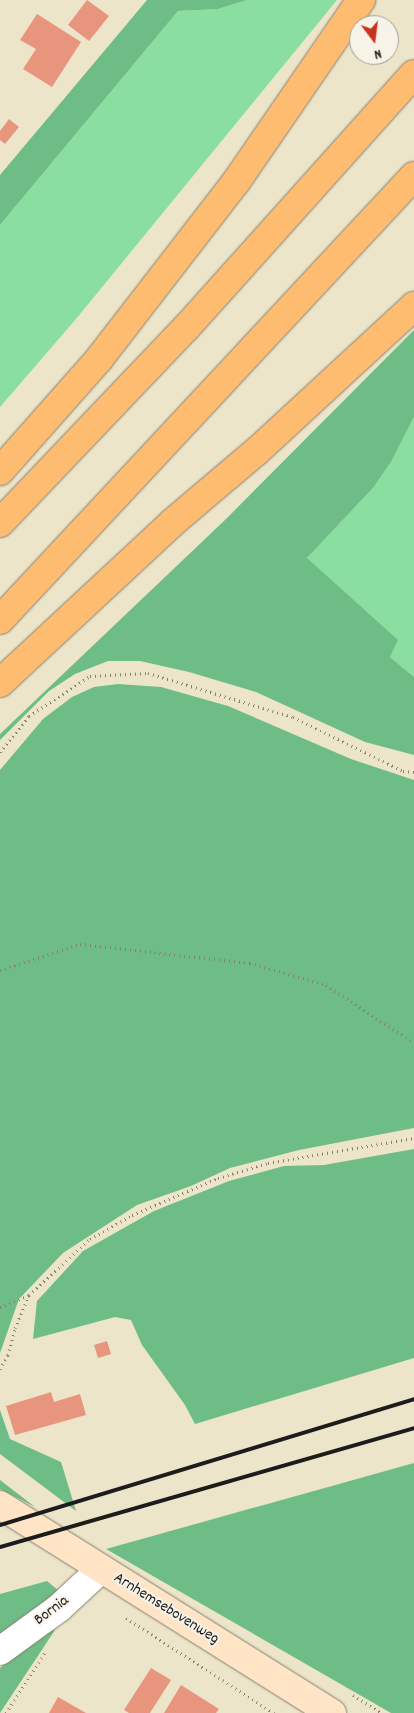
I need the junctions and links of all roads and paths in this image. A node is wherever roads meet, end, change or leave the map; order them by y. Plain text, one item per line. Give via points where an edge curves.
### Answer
1 (361, 0) edge
2 (414, 74) edge
3 (414, 176) edge
4 (414, 306) edge
5 (0, 471) edge
6 (0, 523) edge
7 (0, 620) edge
8 (0, 683) edge
9 (0, 752) edge
10 (414, 772) edge
11 (0, 970) edge
12 (414, 1043) edge
13 (414, 1138) edge
14 (29, 1295) junction
15 (0, 1307) edge
16 (0, 1369) edge
17 (0, 1504) edge
18 (101, 1569) junction
19 (59, 1608) junction
20 (122, 1616) dead end
21 (0, 1651) edge
22 (6, 1713) edge
23 (274, 1713) edge
24 (332, 1713) edge

1 - 5 highway via 236,182 100,359
2 - 6 highway via 186,328
3 - 7 highway
4 - 8 highway
9 - 10 path via 29,716 90,676 148,673 293,717 403,771
11 - 12 path via 80,944 250,963 326,985
13 - 14 path via 292,1158 218,1178 132,1215 90,1239
14 - 15 path
14 - 16 path
17 - 18 main road, Arnhemsebovenweg
18 - 19 street, Bornia
18 - 24 main road, Arnhemsebovenweg
19 - 21 street, Bornia
19 - 22 path via 47,1650
20 - 23 path

